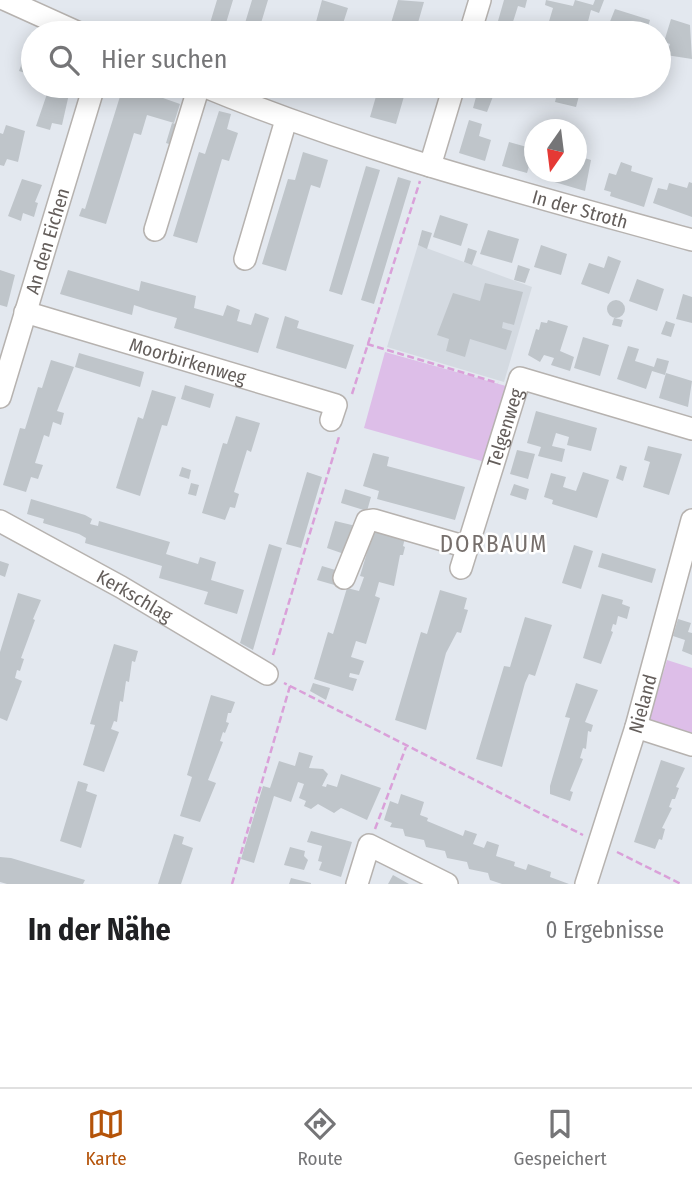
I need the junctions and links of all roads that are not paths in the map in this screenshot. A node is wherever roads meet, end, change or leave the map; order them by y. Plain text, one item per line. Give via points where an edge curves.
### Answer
1 (6, 0) edge
2 (480, 0) edge
3 (52, 21) edge
4 (474, 21) edge
5 (90, 98) edge
6 (197, 98) edge
7 (231, 98) edge
8 (450, 98) edge
9 (286, 120) junction
10 (430, 166) junction
11 (155, 230) dead end
12 (692, 240) edge
13 (245, 259) dead end
14 (26, 312) junction
15 (0, 397) edge
16 (335, 428) road end
17 (692, 429) edge
18 (692, 520) edge
19 (0, 521) edge
20 (467, 547) junction
21 (461, 568) dead end
22 (344, 578) dead end
23 (267, 674) road end
24 (636, 727) junction
25 (692, 745) edge
26 (357, 884) edge
27 (447, 884) edge
28 (586, 884) edge

1 - 3 street
2 - 4 street
5 - 14 street, An den Eichen
6 - 11 street
7 - 9 street, In der Stroth
8 - 10 street
9 - 10 street, In der Stroth
9 - 13 street
10 - 12 street, In der Stroth
14 - 15 street, An den Eichen
14 - 16 street, Moorbirkenweg via 336,405
17 - 20 street, Telgenweg via 520,378
18 - 24 street, Nieland
19 - 23 street, Kerkschlag
20 - 21 street, Telgenweg
20 - 22 street via 367,521
24 - 25 street
24 - 28 street, Nieland
26 - 27 street via 369,845

